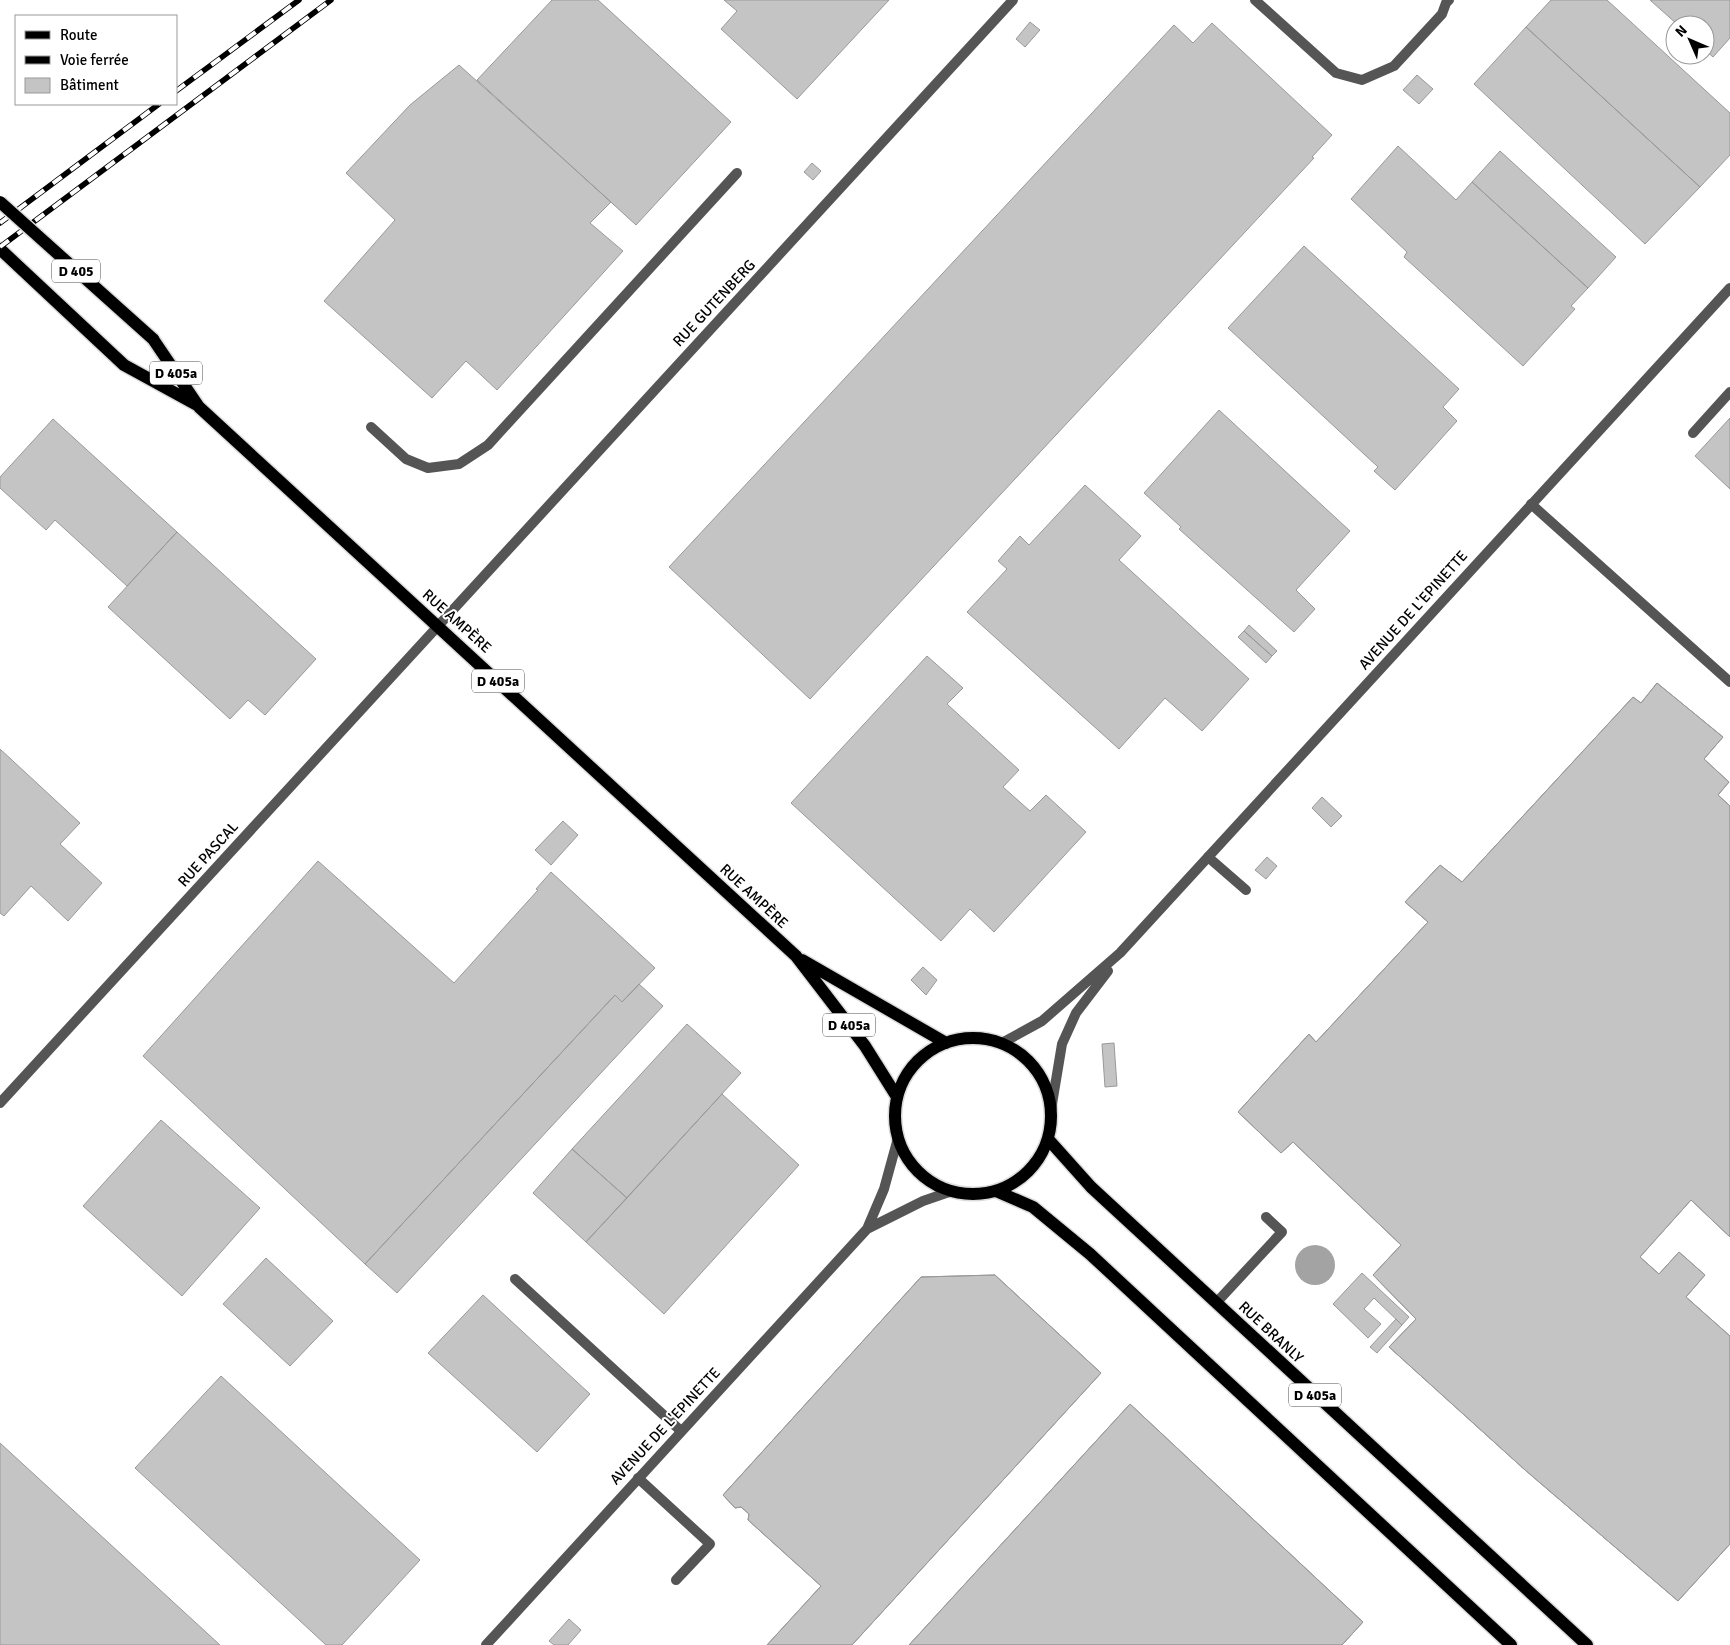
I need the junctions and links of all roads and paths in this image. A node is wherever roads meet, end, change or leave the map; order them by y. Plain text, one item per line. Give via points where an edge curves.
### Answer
1 (1013, 0) edge
2 (1255, 0) edge
3 (1449, 0) edge
4 (737, 173) dead end
5 (0, 202) edge
6 (0, 249) edge
7 (1730, 288) edge
8 (153, 340) joint
9 (1730, 392) edge
10 (199, 407) junction
11 (371, 427) dead end
12 (1693, 433) dead end
13 (1531, 504) junction
14 (438, 626) junction
15 (1730, 682) edge
16 (1208, 857) junction
17 (1246, 890) dead end
18 (1120, 954) junction
19 (796, 956) junction
20 (946, 1042) junction
21 (1002, 1043) junction
22 (897, 1097) junction
23 (0, 1103) edge
24 (1051, 1110) junction
25 (898, 1138) junction
26 (1048, 1139) junction
27 (996, 1190) junction
28 (952, 1191) junction
29 (1266, 1217) dead end
30 (867, 1229) junction
31 (515, 1279) dead end
32 (1216, 1303) junction
33 (681, 1431) junction
34 (638, 1478) junction
35 (676, 1580) dead end
36 (486, 1645) edge
37 (1511, 1645) edge
38 (1587, 1645) edge

1 - 14 street, RUE GUTENBERG
2 - 3 street via 1336,73 1362,80 1394,66 1442,14
4 - 11 street via 488,445 459,464 428,468 406,459
5 - 8 main road, D 405, bridge
6 - 10 main road via 124,364
7 - 13 street, AVENUE DE L'EPINETTE
8 - 10 main road, RUE AMPÈRE / D 405a
9 - 12 street
10 - 14 main road, RUE AMPÈRE / D 405a
13 - 15 street
13 - 16 street, AVENUE DE L'EPINETTE
14 - 19 main road, RUE AMPÈRE / D 405a
14 - 23 street, RUE PASCAL
16 - 17 street
16 - 18 street, AVENUE DE L'EPINETTE
18 - 21 street, AVENUE DE L'EPINETTE via 1042,1021
18 - 24 street, AVENUE DE L'EPINETTE via 1076,1013 1062,1044
19 - 20 main road, RUE AMPÈRE / D 405a
19 - 22 main road, RUE AMPÈRE / D 405a via 865,1046
20 - 21 main road via 965,1038
20 - 22 main road via 924,1055 907,1074
21 - 24 main road via 1021,1054 1037,1070 1047,1089
22 - 25 main road via 895,1118
24 - 26 main road
25 - 28 main road via 906,1157 920,1173 936,1185
25 - 30 street, AVENUE DE L'EPINETTE via 884,1189
26 - 27 main road via 1037,1161 1019,1179
26 - 32 main road, RUE BRANLY / D 405a via 1091,1187
27 - 28 main road via 976,1194
27 - 37 main road via 1033,1207 1090,1254
28 - 30 street, AVENUE DE L'EPINETTE via 922,1201
29 - 32 street via 1282,1232
30 - 33 street, AVENUE DE L'EPINETTE
31 - 33 street
32 - 38 main road, RUE BRANLY / D 405a
33 - 34 street, AVENUE DE L'EPINETTE
34 - 35 street via 710,1544
34 - 36 street, AVENUE DE L'EPINETTE

